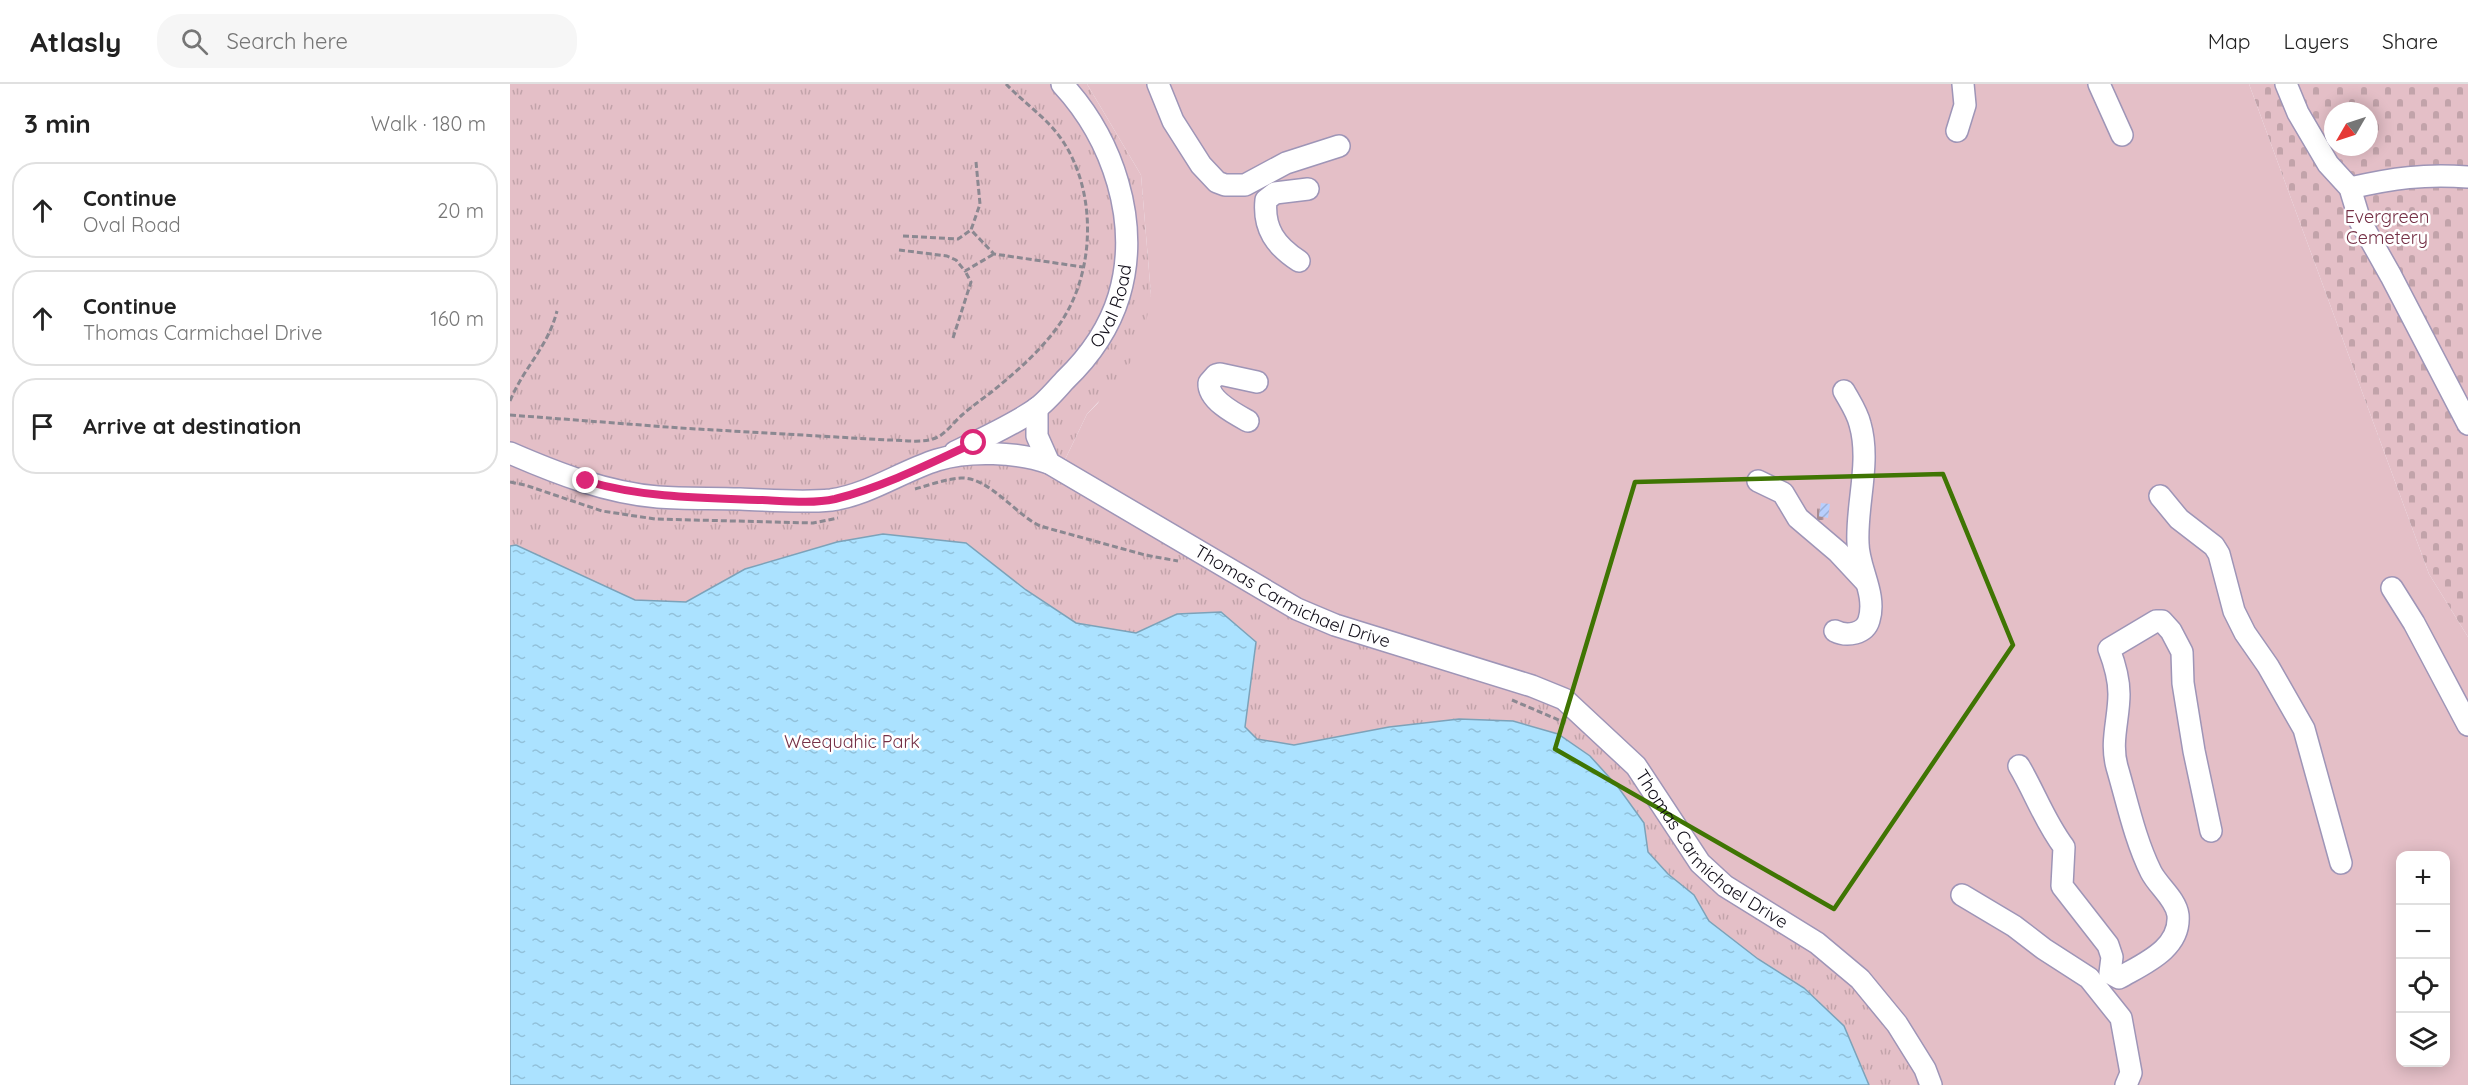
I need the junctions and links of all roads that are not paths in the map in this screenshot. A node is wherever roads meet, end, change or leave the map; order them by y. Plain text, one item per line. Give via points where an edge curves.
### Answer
1 (1062, 84) edge
2 (1158, 84) edge
3 (1963, 84) edge
4 (2099, 84) edge
5 (2286, 84) edge
6 (1957, 131) dead end
7 (2122, 135) dead end
8 (1339, 146) dead end
9 (2468, 177) edge
10 (2350, 188) junction
11 (1308, 189) dead end
12 (1299, 261) dead end
13 (1257, 382) dead end
14 (1844, 391) dead end
15 (1037, 408) junction
16 (1248, 421) dead end
17 (2468, 424) edge
18 (510, 453) edge
19 (938, 460) junction
20 (1049, 463) junction
21 (1758, 481) dead end
22 (2160, 496) dead end
23 (1867, 584) junction
24 (2392, 588) dead end
25 (1835, 631) dead end
26 (2468, 725) edge
27 (2019, 766) dead end
28 (2211, 831) dead end
29 (2341, 863) dead end
30 (1962, 896) dead end
31 (1931, 1085) edge
32 (2126, 1085) edge

1 - 15 street, Oval Road via 1087,115 1109,156 1124,217 1124,272 1119,297 1095,345 1079,367
2 - 8 street via 1173,121 1202,165 1225,185 1245,185 1286,163
3 - 6 street via 1965,105
4 - 7 street
5 - 10 street via 2328,164
9 - 10 street via 2431,174
10 - 17 street via 2360,221
11 - 12 street via 1275,193 1266,200 1271,235 1278,246
13 - 16 street via 1220,374 1209,383 1211,393
14 - 23 street via 1862,434 1858,543
15 - 19 street, Oval Road
15 - 20 street via 1038,436
18 - 19 street, Thomas Carmichael Drive via 563,475 656,496 799,501 833,500
19 - 20 street, Thomas Carmichael Drive via 1011,454
20 - 31 street, Thomas Carmichael Drive via 1297,609 1335,625 1564,699 1636,766 1700,863 1725,886 1817,943 1860,980 1897,1024
21 - 23 street via 1783,493 1798,518 1852,565
22 - 29 street via 2179,519 2219,554 2234,611 2304,729
23 - 25 street via 1871,604 1865,627 1846,635
24 - 26 street
27 - 28 street via 2051,830 2064,847 2062,886 2108,945 2112,957 2110,974 2119,978 2160,955 2174,936 2178,914 2145,858 2113,749 2119,693 2109,649 2162,621 2182,652 2194,751
30 - 32 street via 2014,926 2089,978 2121,1018 2132,1074

